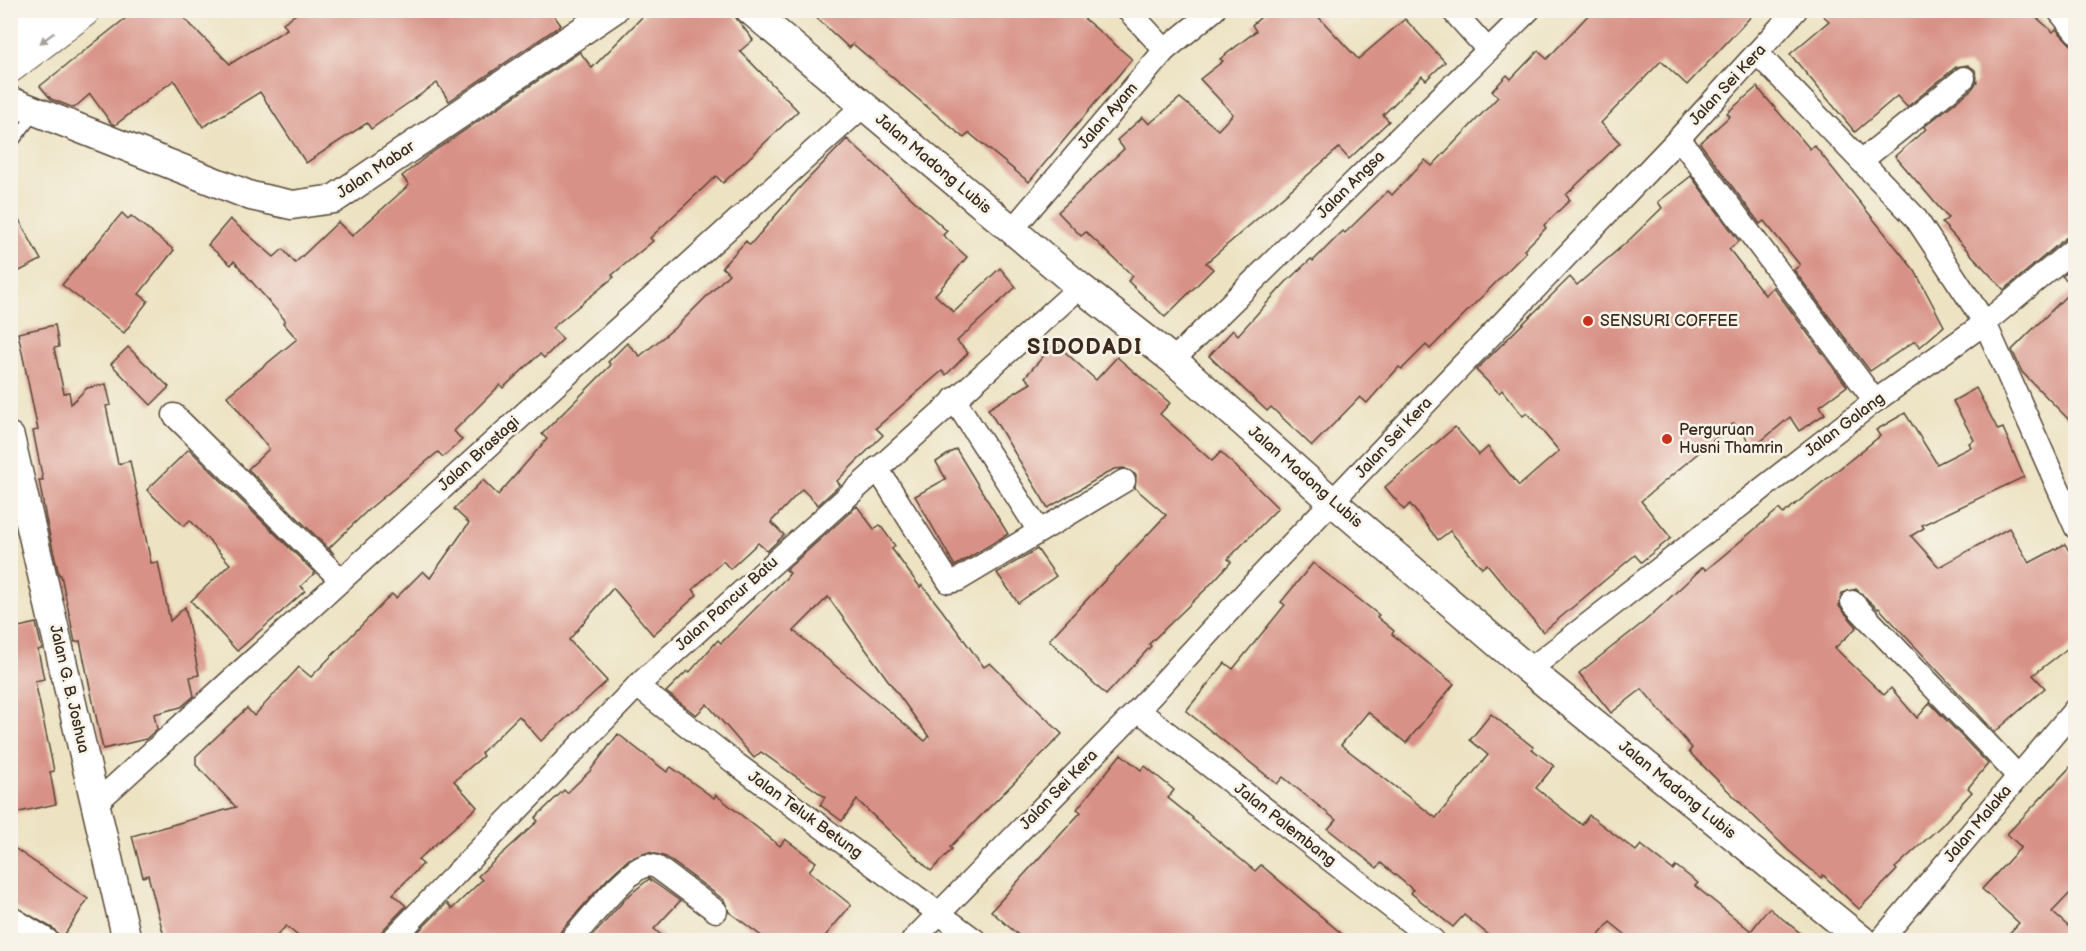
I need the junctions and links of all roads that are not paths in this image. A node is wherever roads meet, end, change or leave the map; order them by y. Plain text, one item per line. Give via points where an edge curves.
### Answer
1 (42, 10) edge
2 (84, 10) edge
3 (613, 10) edge
4 (750, 10) edge
5 (1128, 10) edge
6 (1214, 10) edge
7 (1452, 10) edge
8 (1529, 10) edge
9 (1796, 10) edge
10 (2058, 10) edge
11 (2076, 32) edge
12 (10, 34) edge
13 (1165, 50) junction
14 (1488, 50) junction
15 (1757, 53) junction
16 (10, 66) edge
17 (1964, 78) dead end
18 (863, 106) junction
19 (23, 107) edge
20 (1679, 138) junction
21 (10, 146) edge
22 (1861, 161) junction
23 (1012, 230) junction
24 (2076, 247) edge
25 (1080, 287) junction
26 (1985, 323) junction
27 (1173, 360) junction
28 (954, 399) junction
29 (1875, 401) junction
30 (174, 415) dead end
31 (10, 437) edge
32 (877, 468) junction
33 (1124, 481) dead end
34 (1334, 502) junction
35 (2076, 528) edge
36 (1039, 531) junction
37 (341, 580) junction
38 (1852, 602) dead end
39 (1529, 670) junction
40 (637, 686) junction
41 (2076, 708) edge
42 (1138, 710) junction
43 (2018, 776) junction
44 (96, 803) junction
45 (716, 911) dead end
46 (939, 913) junction
47 (10, 917) edge
48 (47, 940) edge
49 (127, 940) edge
50 (392, 940) edge
51 (571, 940) edge
52 (914, 940) edge
53 (975, 940) edge
54 (1432, 940) edge
55 (1862, 940) edge
56 (1881, 940) edge

1 - 12 main road
2 -> 16 main road
3 - 19 street, Jalan Mabar via 334,199 291,205 251,196
4 - 18 street, Jalan Madong Lubis
5 - 13 street
6 - 13 street, Jalan Ayam
7 - 14 street
8 - 14 street, Jalan Angsa
9 - 15 street, Jalan Sei Kera
10 - 11 street
13 - 23 street, Jalan Ayam
14 - 27 street, Jalan Angsa
15 - 20 street, Jalan Sei Kera
15 - 22 street
17 - 22 street
18 - 23 street, Jalan Madong Lubis
18 - 37 street, Jalan Brastagi
19 - 21 lane
20 - 29 street
20 - 34 street, Jalan Sei Kera
22 - 26 street via 1915,218
23 - 25 street, Jalan Madong Lubis
24 - 26 street, Jalan Galang
25 - 27 street, Jalan Madong Lubis
25 - 28 street, Jalan Pancur Batu
26 - 29 street, Jalan Galang
26 - 35 street
27 - 34 street, Jalan Madong Lubis
28 - 32 street, Jalan Pancur Batu
28 - 36 street
29 - 39 street, Jalan Galang
30 - 37 street
31 - 44 street, Jalan G. B. Joshua
32 - 36 street via 949,582
32 - 40 street, Jalan Pancur Batu
33 - 36 street
34 - 39 street, Jalan Madong Lubis
34 - 42 street, Jalan Sei Kera
37 - 44 street, Jalan Brastagi
38 - 43 street
39 - 55 street, Jalan Madong Lubis
40 - 46 street, Jalan Teluk Betung
40 - 50 street, Jalan Pancur Batu
41 - 43 street, Jalan Malaka
42 - 46 street, Jalan Sei Kera
42 - 54 street, Jalan Palembang
43 - 56 street, Jalan Malaka
44 - 49 street, Jalan G. B. Joshua
45 - 51 street via 658,868 647,865 625,880
46 - 52 street, Jalan Sei Kera
46 - 53 street, Jalan Teluk Betung
47 - 48 street

